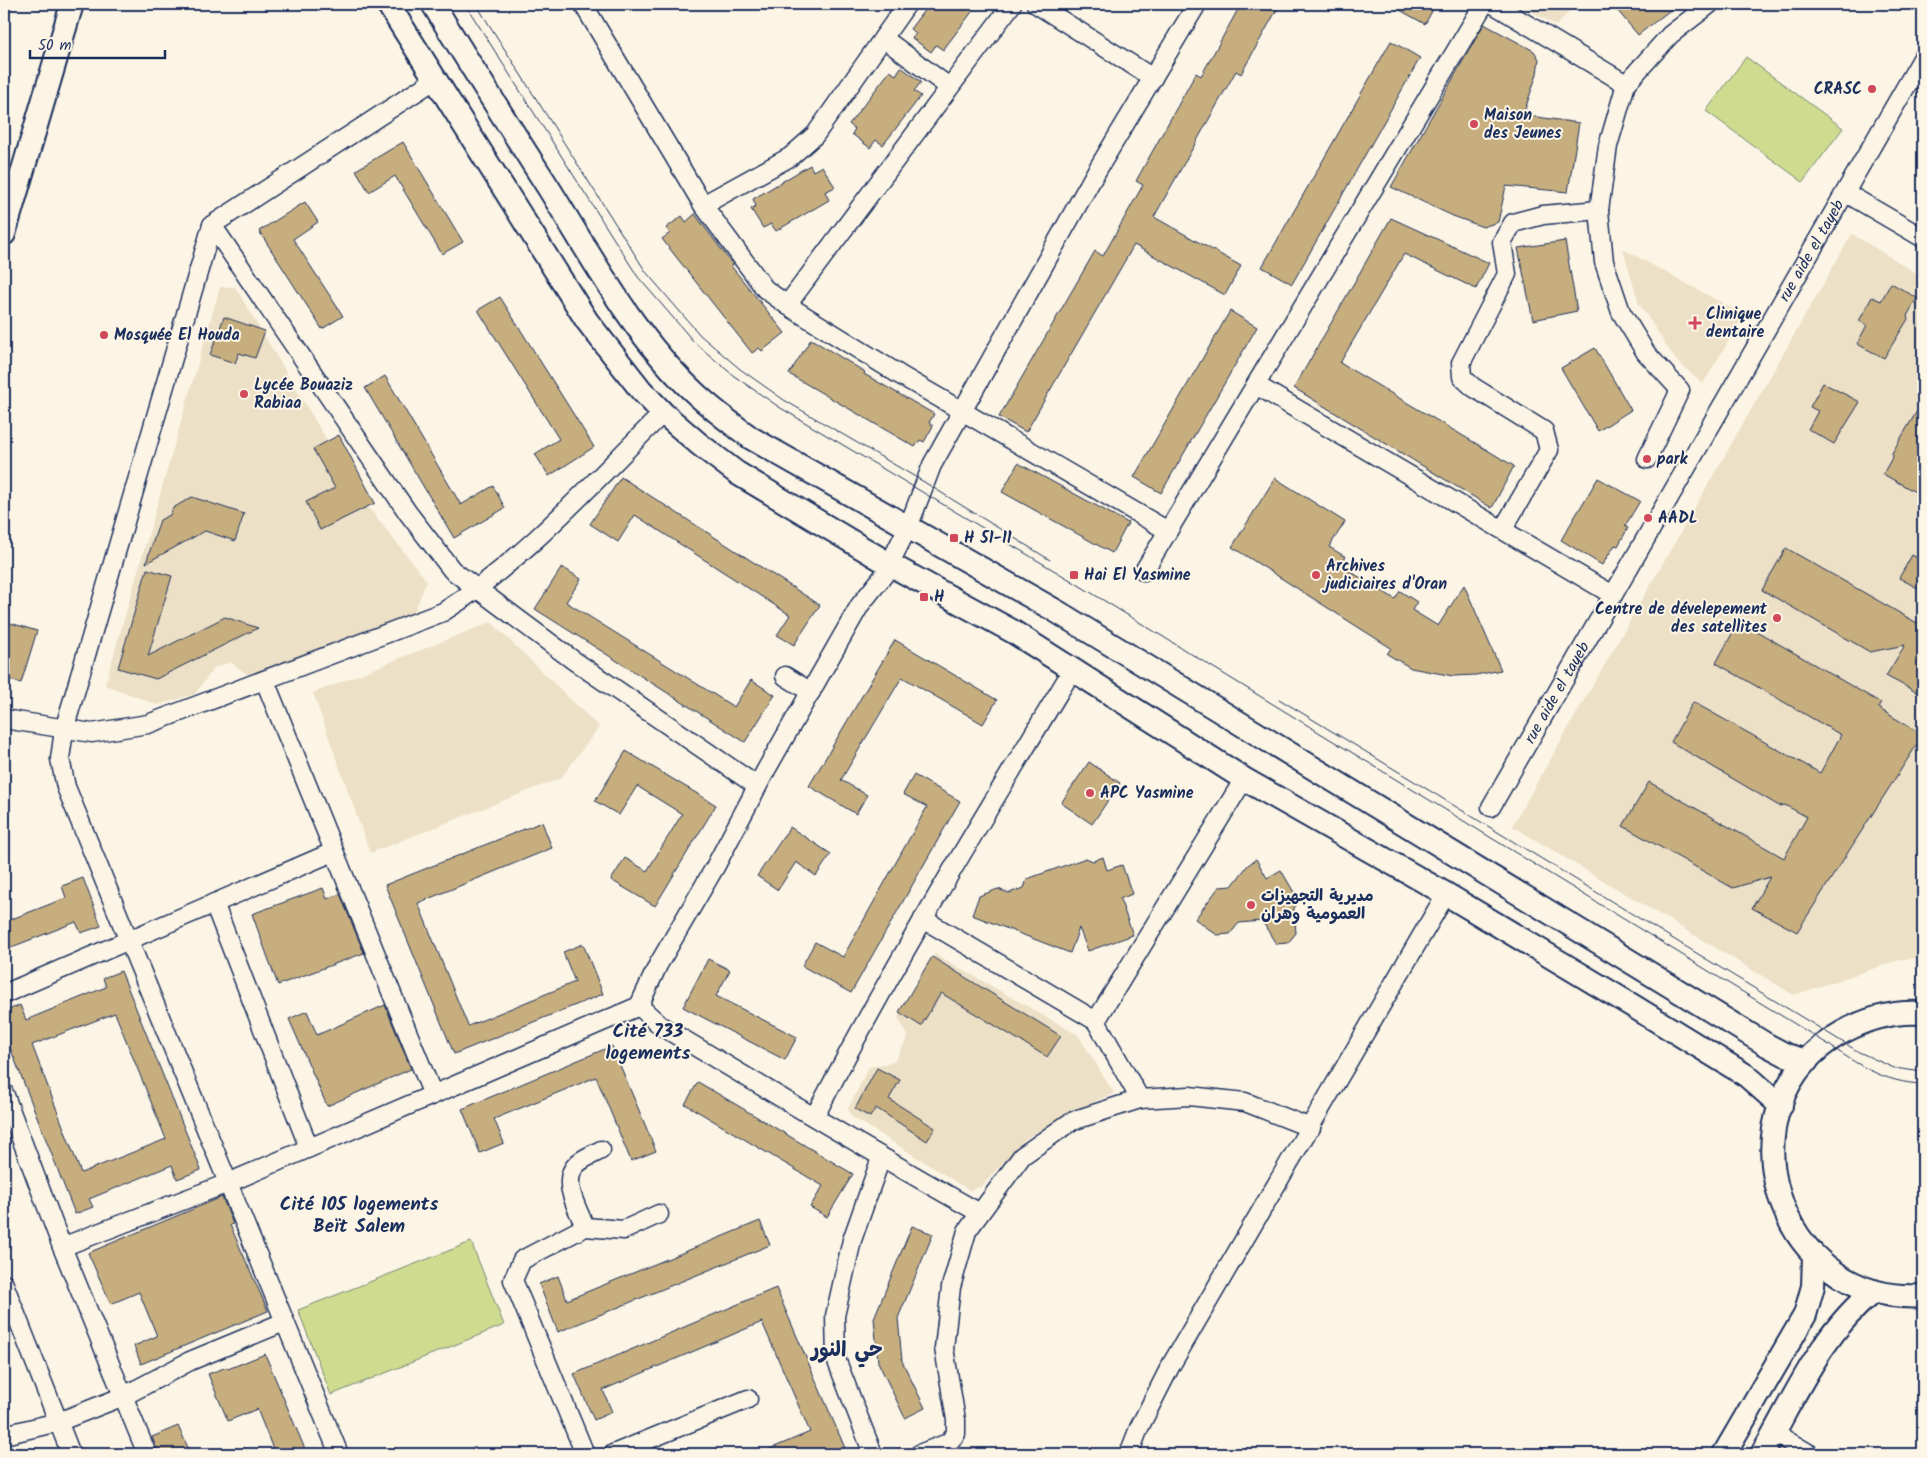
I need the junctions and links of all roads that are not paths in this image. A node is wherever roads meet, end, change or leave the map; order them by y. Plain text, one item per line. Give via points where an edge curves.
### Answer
1 (72, 4) edge
2 (388, 4) edge
3 (433, 4) edge
4 (583, 4) edge
5 (907, 4) edge
6 (1012, 4) edge
7 (1036, 4) edge
8 (1197, 4) edge
9 (1484, 4) edge
10 (1493, 4) edge
11 (1710, 4) edge
12 (883, 38) junction
13 (1923, 57) edge
14 (1153, 78) junction
15 (436, 79) junction
16 (1626, 84) junction
17 (949, 87) junction
18 (1846, 193) junction
19 (703, 205) junction
20 (1599, 210) junction
21 (212, 225) junction
22 (4, 234) edge
23 (1923, 238) edge
24 (787, 305) junction
25 (1256, 385) junction
26 (963, 411) junction
27 (663, 413) junction
28 (1647, 459) dead end
29 (909, 525) junction
30 (1503, 529) junction
31 (1168, 531) junction
32 (889, 564) junction
33 (1144, 571) dead end
34 (479, 589) junction
35 (1613, 595) junction
36 (1073, 669) junction
37 (785, 676) dead end
38 (266, 681) junction
39 (810, 692) junction
40 (4, 719) edge
41 (64, 730) junction
42 (1244, 778) junction
43 (757, 786) junction
44 (1491, 807) dead end
45 (333, 852) junction
46 (1446, 894) junction
47 (214, 903) junction
48 (923, 919) junction
49 (128, 939) junction
50 (4, 994) edge
51 (640, 1006) junction
52 (1923, 1013) edge
53 (1096, 1021) junction
54 (1807, 1061) junction
55 (4, 1093) edge
56 (434, 1094) junction
57 (1140, 1099) junction
58 (1781, 1106) junction
59 (815, 1116) junction
60 (1311, 1128) junction
61 (309, 1148) junction
62 (601, 1150) dead end
63 (881, 1158) junction
64 (228, 1183) junction
65 (980, 1213) junction
66 (659, 1214) dead end
67 (585, 1227) junction
68 (62, 1247) junction
69 (1814, 1255) junction
70 (4, 1284) edge
71 (1874, 1291) junction
72 (1923, 1296) edge
73 (284, 1322) junction
74 (124, 1396) junction
75 (748, 1399) dead end
76 (58, 1422) junction
77 (1774, 1433) junction
78 (4, 1435) edge
79 (953, 1449) edge
80 (71, 1454) edge
81 (147, 1454) edge
82 (338, 1454) edge
83 (585, 1454) edge
84 (613, 1454) edge
85 (873, 1454) edge
86 (919, 1454) edge
87 (1129, 1454) edge
88 (1724, 1454) edge
89 (1762, 1454) edge
90 (1810, 1454) edge

1 - 22 main road
2 - 15 main road
3 - 29 main road via 596,264 670,367 694,393 752,438
4 - 19 street
5 - 12 street
6 - 17 street
7 - 14 street
8 - 14 street
9 - 25 street
10 - 16 street
11 - 16 street via 1670,35
12 - 17 street
12 - 19 street via 815,135 790,157
13 - 18 street, rue aide el tayeb
14 - 26 street via 1096,172
15 - 21 street
15 - 27 main road via 587,321 619,365
16 - 20 street via 1608,146
17 - 24 street
18 - 23 street
18 - 35 street, rue aide el tayeb
19 - 24 street via 765,289
20 - 28 street via 1604,262 1622,312 1646,354 1680,390
20 - 30 street via 1543,215 1513,223 1502,242 1507,274 1461,363 1462,377 1473,387 1544,431 1549,450
21 - 34 street via 408,512 452,570
21 - 41 street
24 - 26 street
25 - 30 street
25 - 31 street
26 - 29 street via 924,482
26 - 31 street
27 - 32 main road via 737,473
27 - 34 street via 552,523
29 - 32 street
29 - 54 main road via 1056,611 1767,1045
30 - 35 street
31 - 33 street
32 - 36 main road via 1012,631
32 - 39 street via 884,576 860,605
34 - 38 street via 443,612
34 - 43 street via 573,660
35 - 44 street, rue aide el tayeb
36 - 42 main road
36 - 48 street
37 - 39 street
38 - 41 street via 148,724 92,733
38 - 45 street
39 - 43 street
40 - 41 street
41 - 49 street via 60,759 66,787
42 - 46 main road
42 - 53 street
43 - 51 street via 658,965
45 - 47 street
45 - 56 street
46 - 58 main road via 1747,1076
46 - 60 street
47 - 49 street
47 - 61 street
48 - 53 street
48 - 59 street via 858,1032
49 - 50 street
49 - 64 street
51 - 56 street
51 - 59 street via 661,1026
52 - 54 main road via 1893,1014 1854,1026 1830,1040
53 - 57 street
54 - 58 main road
55 - 68 street
56 - 61 street
57 - 60 street via 1189,1096 1245,1102
57 - 65 street via 1072,1122 1022,1156
58 - 69 main road via 1774,1128 1772,1151 1775,1186 1787,1218
59 - 63 street
60 - 87 street via 1172,1365
61 - 64 street
62 - 67 street via 577,1164 571,1174 569,1185
63 - 65 street
63 - 85 street via 852,1240 835,1316 836,1359
64 - 68 street
64 - 73 street
65 - 79 street via 967,1231 951,1287 944,1348 956,1427
66 - 67 street via 624,1230
67 - 83 street via 522,1260 513,1280
68 - 74 street
69 - 71 main road via 1842,1277
69 - 88 main road via 1813,1286 1805,1315
70 - 76 street
71 - 72 main road
71 - 77 main road via 1834,1330
73 - 74 street via 190,1361
73 - 82 street
74 - 76 street
74 - 81 street
75 - 84 street
76 - 78 street
76 - 80 street
77 - 89 main road
77 - 90 street
79 - 86 street

